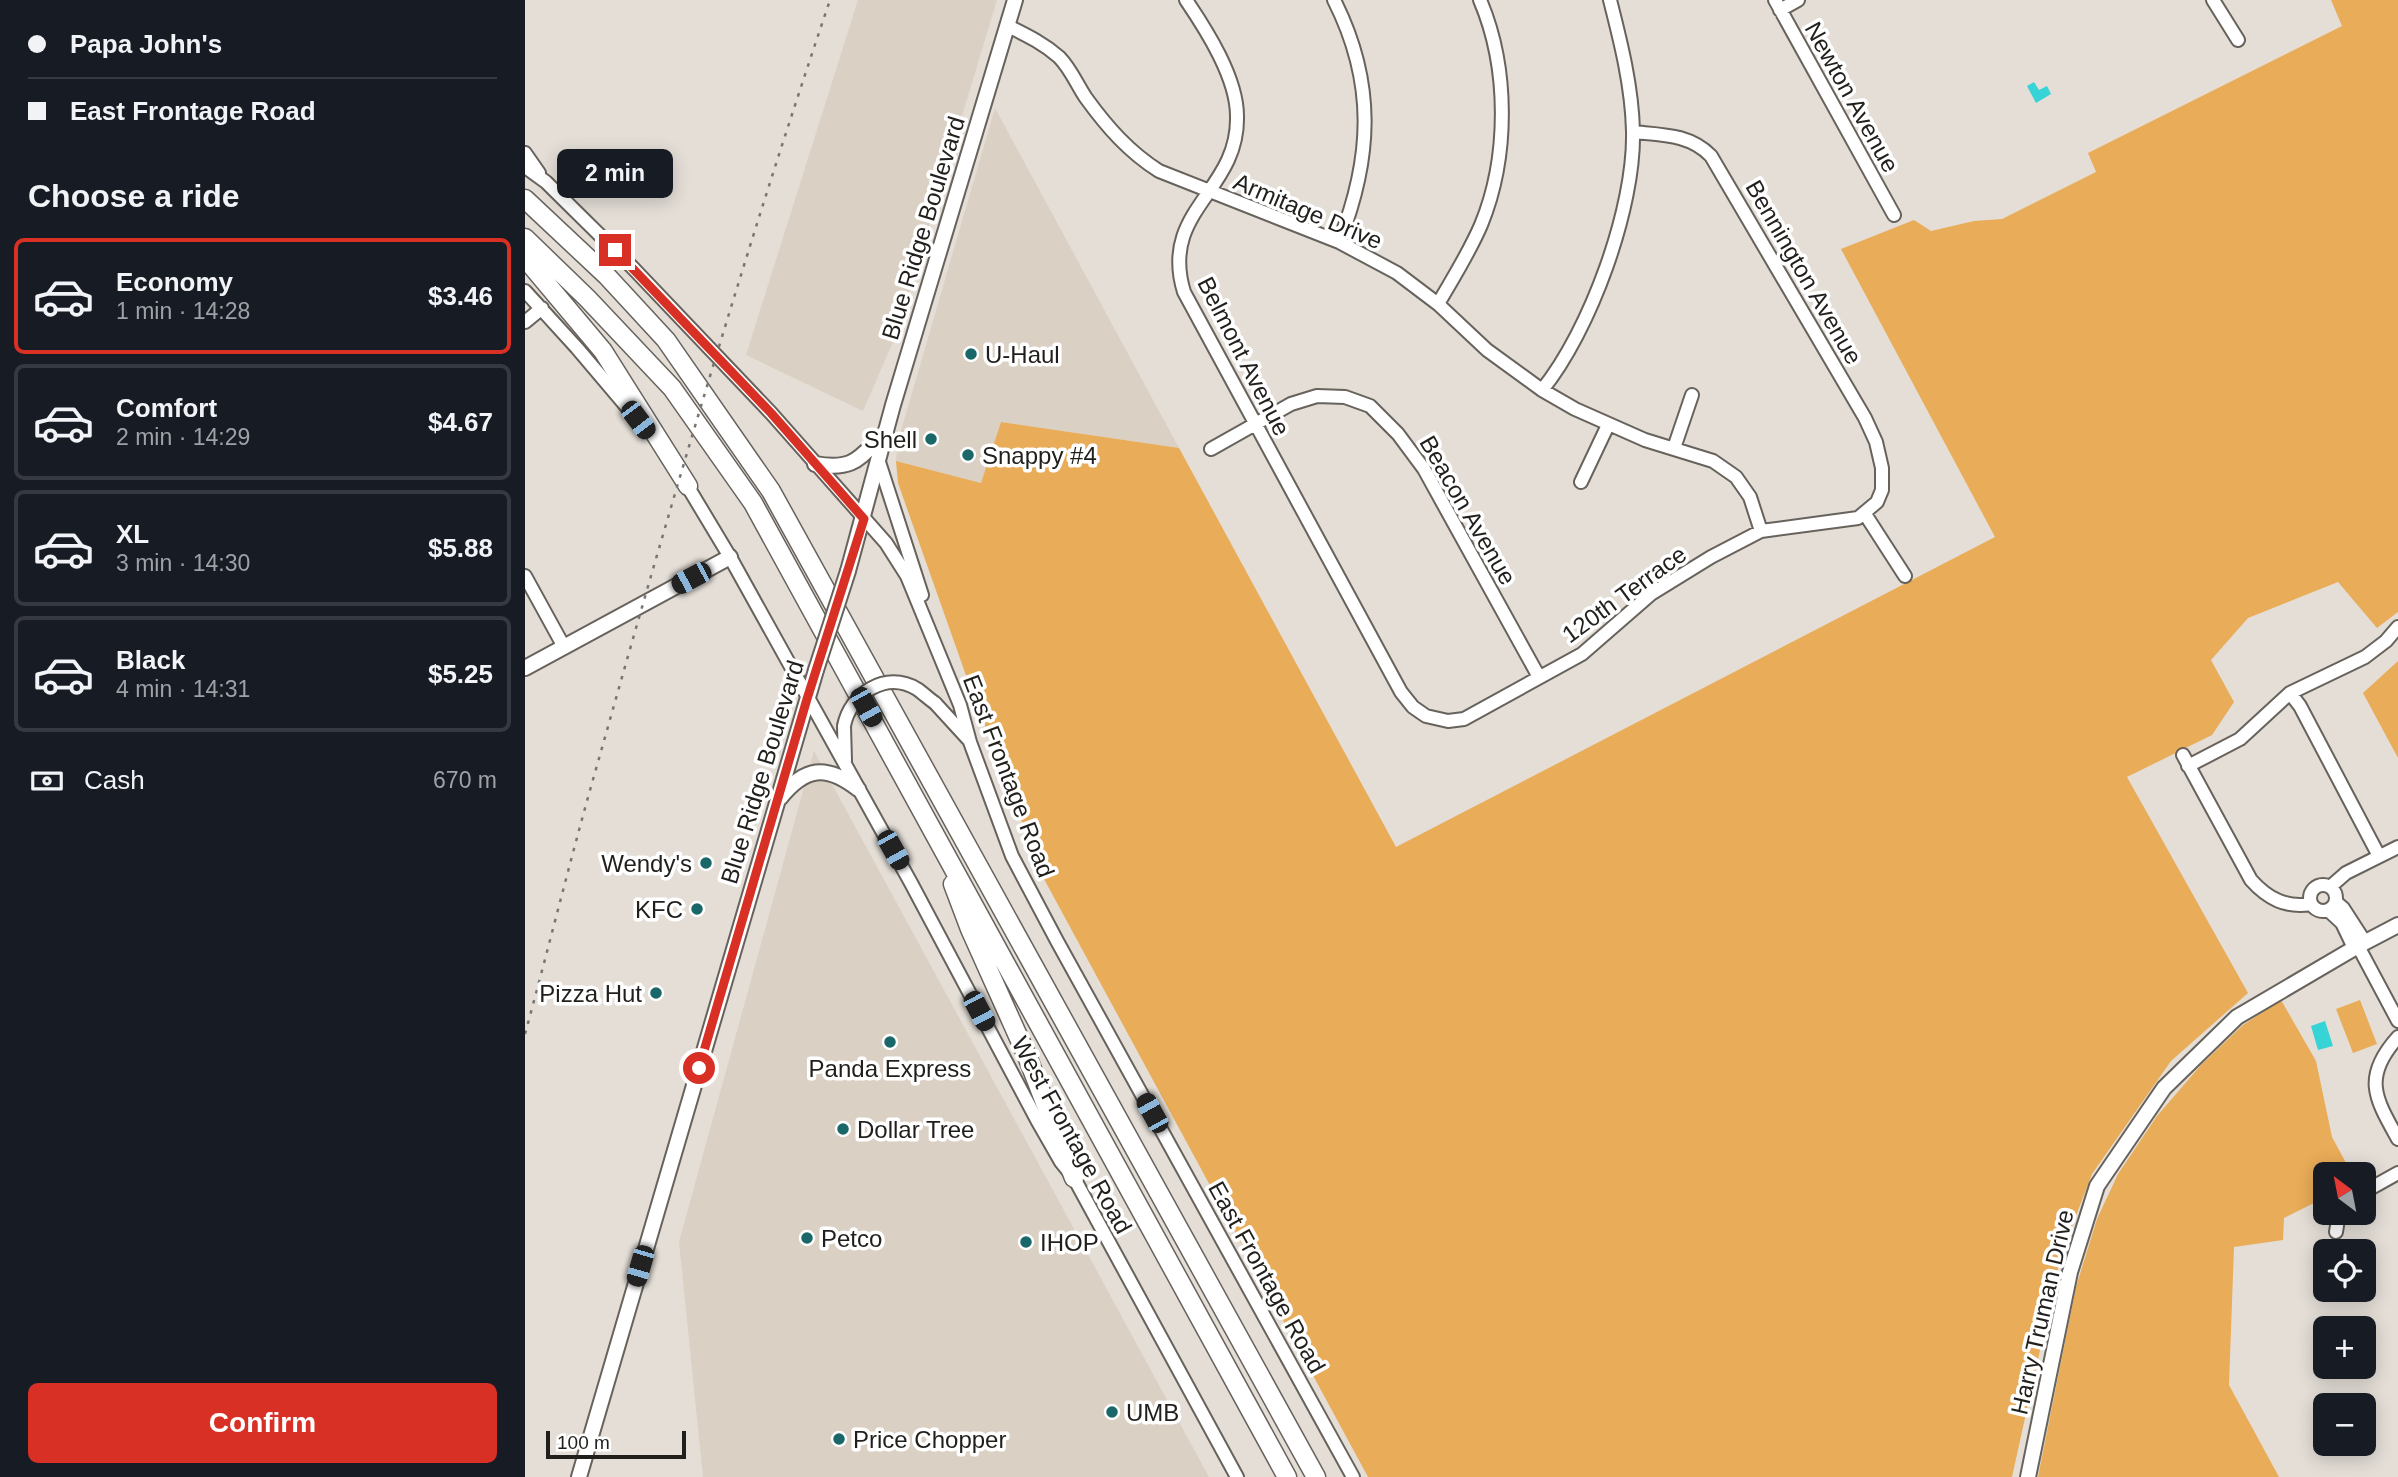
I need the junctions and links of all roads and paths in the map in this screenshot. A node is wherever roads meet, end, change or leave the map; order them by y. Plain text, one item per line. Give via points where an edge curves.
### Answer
1 (1015, 0) edge
2 (1186, 0) edge
3 (1334, 0) edge
4 (1610, 0) edge
5 (1798, 0) edge
6 (2213, 0) edge
7 (1486, 2) edge
8 (1777, 5) edge
9 (1008, 26) junction
10 (2238, 40) dead end
11 (1633, 132) junction
12 (525, 153) edge
13 (525, 167) edge
14 (546, 182) junction
15 (1209, 191) junction
16 (525, 199) edge
17 (1893, 215) dead end
18 (525, 238) edge
19 (1339, 242) junction
20 (525, 258) edge
21 (525, 291) edge
22 (1438, 304) junction
23 (542, 308) junction
24 (525, 323) edge
25 (1542, 390) junction
26 (1692, 395) dead end
27 (1255, 425) junction
28 (1608, 425) junction
29 (887, 430) junction
30 (1674, 448) junction
31 (1211, 449) dead end
32 (879, 462) junction
33 (815, 464) junction
34 (1581, 482) dead end
35 (688, 486) junction
36 (1865, 514) junction
37 (864, 519) junction
38 (1762, 531) junction
39 (730, 558) junction
40 (525, 576) edge
41 (1905, 576) dead end
42 (2398, 628) edge
43 (927, 630) junction
44 (560, 640) junction
45 (525, 668) edge
46 (1539, 677) junction
47 (1397, 686) joint
48 (2290, 693) junction
49 (807, 699) junction
50 (971, 741) junction
51 (846, 768) junction
52 (858, 789) junction
53 (777, 802) junction
54 (931, 825) junction
55 (2398, 847) edge
56 (2379, 856) junction
57 (2330, 887) junction
58 (2311, 904) junction
59 (2332, 906) junction
60 (2398, 925) edge
61 (2359, 945) junction
62 (2398, 1021) edge
63 (2398, 1037) edge
64 (2398, 1139) edge
65 (2398, 1172) edge
66 (1074, 1178) junction
67 (2377, 1184) edge
68 (2337, 1225) edge
69 (2336, 1232) dead end
70 (579, 1477) edge
71 (1237, 1477) edge
72 (1287, 1477) edge
73 (1316, 1477) edge
74 (1353, 1477) edge
75 (2028, 1477) edge

1 - 9 main road, Blue Ridge Boulevard
2 - 15 street, Belmont Avenue via 1228,76 1238,116 1231,156
3 - 19 street via 1354,49 1365,108 1361,177
4 - 11 street via 1623,53
5 - 8 street
6 - 10 street
7 - 22 street via 1501,84 1495,181 1469,251
8 - 17 street, Newton Avenue
9 - 15 street, Armitage Drive via 1039,41 1061,59 1135,156
9 - 29 main road, Blue Ridge Boulevard
11 - 25 street via 1624,204 1606,270 1575,340
11 - 36 street, Bennington Avenue via 1687,139 1711,156 1876,442 1882,490
12 - 14 street
13 - 14 street, East Frontage Road
14 - 33 street, East Frontage Road via 632,267
15 - 19 street, Armitage Drive
15 - 27 street, Belmont Avenue via 1182,235 1180,279
16 - 73 highway via 606,275 666,340 771,491
18 - 54 highway via 672,388 753,503
19 - 22 street, Armitage Drive via 1397,273
20 - 35 highway via 603,351
21 - 23 street, West Frontage Road
22 - 25 street, Armitage Drive via 1487,350
23 - 24 street
23 - 35 street, West Frontage Road via 621,398
25 - 28 street, Armitage Drive
26 - 30 street
27 - 31 street, Beacon Avenue
27 - 46 street, Beacon Avenue via 1291,404 1317,396 1345,397 1370,406 1424,469
27 - 47 street, Belmont Avenue
28 - 30 street, Armitage Drive
28 - 34 street
29 - 32 main road, Blue Ridge Boulevard
29 - 33 main road via 845,466
30 - 38 street, Armitage Drive via 1713,461 1736,477 1750,496
32 - 37 main road, Blue Ridge Boulevard
32 - 43 street via 925,605
33 - 37 street, East Frontage Road
35 - 39 street, West Frontage Road
36 - 38 street, 120th Terrace
36 - 41 street
37 - 43 street, East Frontage Road via 907,576
37 - 49 main road, Blue Ridge Boulevard, bridge
38 - 46 street, 120th Terrace via 1667,584 1582,653
39 - 44 main road
39 - 49 street, West Frontage Road
40 - 44 street
42 - 48 street via 2365,657
43 - 50 street, East Frontage Road
44 - 45 main road
46 - 47 street, 120th Terrace via 1464,719 1448,721 1413,708
48 - 56 street
48 - 58 street via 2240,739 2185,761 2251,880 2267,896 2291,906
49 - 51 street, West Frontage Road
49 - 53 main road, Blue Ridge Boulevard
50 - 51 street, bridge via 916,688 888,682 856,700 846,713
50 - 74 street, East Frontage Road via 1012,856
51 - 52 street, West Frontage Road
52 - 53 main road via 842,777 816,771 802,777
52 - 66 street, West Frontage Road via 1037,1120
53 - 70 main road, Blue Ridge Boulevard
54 - 66 highway via 969,929 1027,1056
54 - 72 highway
55 - 56 street
56 - 57 street
57 - 58 street via 2315,889
57 - 59 street via 2336,895
58 - 59 street via 2317,909
59 - 61 street via 2343,908
60 - 61 main road, Harry Truman Drive
61 - 62 street
61 - 75 main road, Harry Truman Drive via 2237,1017 2164,1088 2097,1186 2070,1272
63 - 64 street via 2383,1053 2375,1082 2377,1102
65 - 67 street
66 - 71 street, West Frontage Road
68 - 69 street

